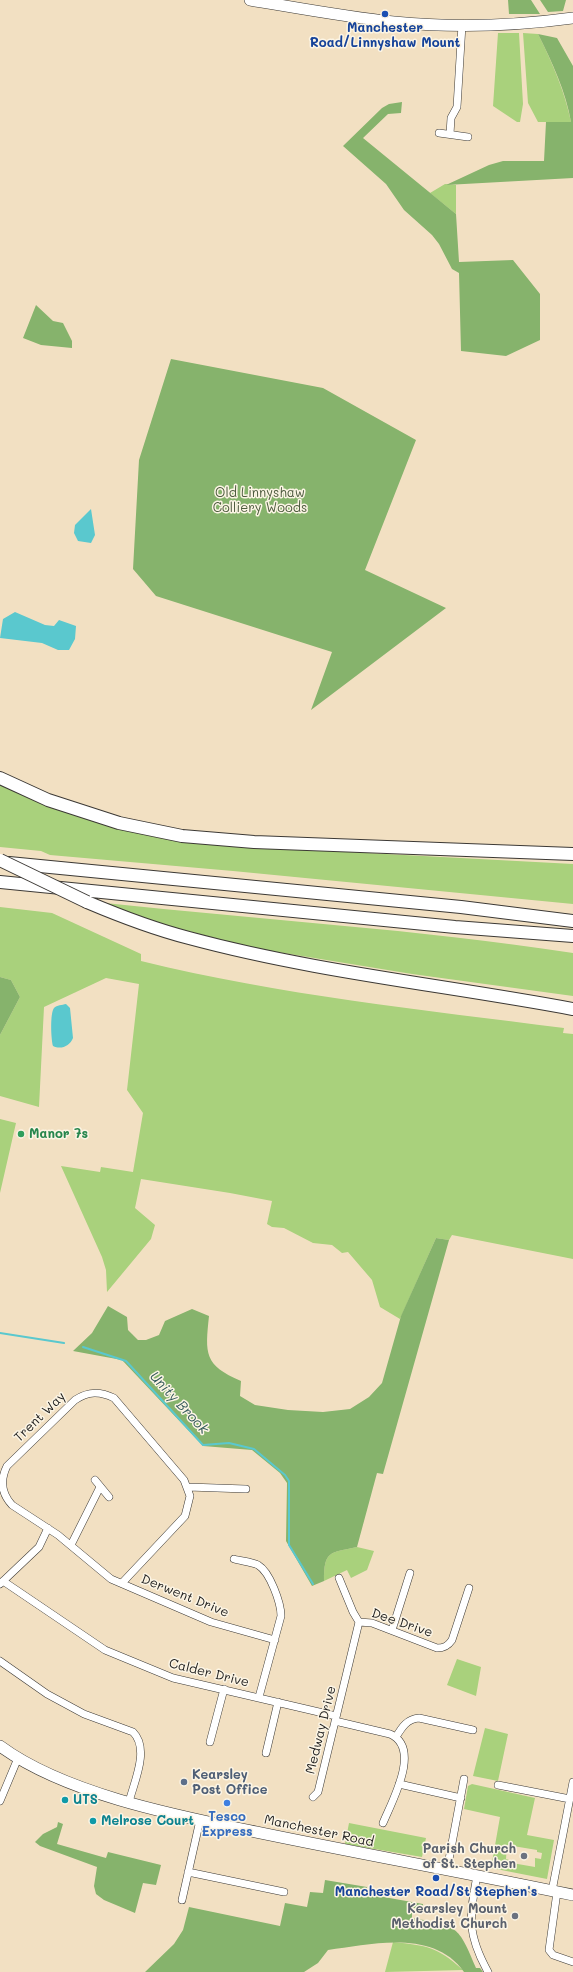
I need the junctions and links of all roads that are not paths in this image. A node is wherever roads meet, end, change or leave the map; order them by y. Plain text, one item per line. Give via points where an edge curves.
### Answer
1 (250, 0) edge
2 (569, 19) edge
3 (462, 25) junction
4 (439, 133) dead end
5 (450, 134) junction
6 (468, 137) dead end
7 (0, 778) edge
8 (449, 849) junction
9 (573, 854) edge
10 (573, 858) edge
11 (0, 861) edge
12 (0, 882) edge
13 (461, 907) junction
14 (573, 913) edge
15 (573, 921) edge
16 (455, 927) junction
17 (573, 936) edge
18 (573, 944) edge
19 (520, 999) junction
20 (573, 1004) edge
21 (573, 1009) edge
22 (95, 1480) dead end
23 (100, 1487) junction
24 (188, 1487) junction
25 (246, 1489) dead end
26 (109, 1497) dead end
27 (48, 1528) junction
28 (71, 1545) junction
29 (234, 1559) dead end
30 (91, 1563) joint
31 (409, 1572) dead end
32 (341, 1578) dead end
33 (122, 1582) junction
34 (2, 1583) edge
35 (469, 1588) dead end
36 (359, 1622) junction
37 (392, 1630) junction
38 (275, 1640) junction
39 (0, 1661) edge
40 (224, 1689) junction
41 (259, 1697) junction
42 (278, 1702) junction
43 (336, 1719) junction
44 (468, 1729) dead end
45 (396, 1736) junction
46 (210, 1742) dead end
47 (0, 1746) edge
48 (266, 1753) dead end
49 (18, 1758) junction
50 (464, 1779) dead end
51 (573, 1782) edge
52 (399, 1784) junction
53 (498, 1785) dead end
54 (313, 1797) dead end
55 (460, 1798) junction
56 (570, 1799) junction
57 (0, 1801) edge
58 (129, 1802) junction
59 (200, 1820) junction
60 (383, 1823) dead end
61 (447, 1870) junction
62 (188, 1872) junction
63 (477, 1876) junction
64 (554, 1891) junction
65 (284, 1892) dead end
66 (573, 1895) edge
67 (182, 1900) dead end
68 (573, 1962) edge
69 (488, 1972) edge

1 - 3 main road via 377,20
2 - 3 main road via 536,23
3 - 5 street via 457,107 451,118
4 - 5 street
5 - 6 street
7 - 8 highway via 48,800 112,821 182,836 254,842
8 - 9 highway
8 - 10 highway
11 - 13 highway
11 - 19 highway, bridge via 87,902 189,938 345,972
12 - 16 highway
13 - 14 highway
13 - 15 highway
16 - 17 highway
16 - 18 highway
19 - 20 highway
19 - 21 highway
22 - 23 street
23 - 26 street
23 - 28 street
24 - 25 street
24 - 27 street, Trent Way via 114,1398 99,1393 82,1395 13,1461 4,1473 2,1487 7,1500
24 - 33 street via 189,1502 185,1516
27 - 28 street, Trent Way
27 - 34 street via 39,1547
28 - 30 street, Trent Way
29 - 38 street via 258,1565 278,1597 281,1616
30 - 33 street, Derwent Drive via 111,1579
31 - 37 street
32 - 36 street
33 - 38 street, Derwent Drive via 211,1622
34 - 40 street, Calder Drive via 122,1659 173,1678
35 - 37 street, Dee Drive via 449,1645 437,1648
36 - 37 street, Dee Drive via 372,1623
36 - 43 street, Medway Drive via 346,1666
38 - 41 street
39 - 58 street via 47,1694 84,1714 133,1732 137,1736 141,1755
40 - 41 street, Calder Drive
40 - 46 street
41 - 42 street, Calder Drive
42 - 43 street, Calder Drive
42 - 48 street
43 - 45 street, Calder Drive
43 - 54 street, Medway Drive via 318,1792
44 - 45 street via 419,1718 407,1722
45 - 52 street via 405,1759
47 - 49 main road, Manchester Road
49 - 57 street
49 - 58 main road, Manchester Road via 64,1780
50 - 55 street
51 - 56 street
52 - 55 street
52 - 60 street
53 - 56 street
55 - 61 street
56 - 64 street
58 - 59 main road, Manchester Road
59 - 61 main road, Manchester Road
59 - 62 street
61 - 63 main road, Manchester Road
62 - 65 street
62 - 67 street
63 - 64 main road, Manchester Road
63 - 69 street via 470,1909 471,1924 473,1938
64 - 66 main road, Manchester Road
64 - 68 street via 549,1950 553,1955

